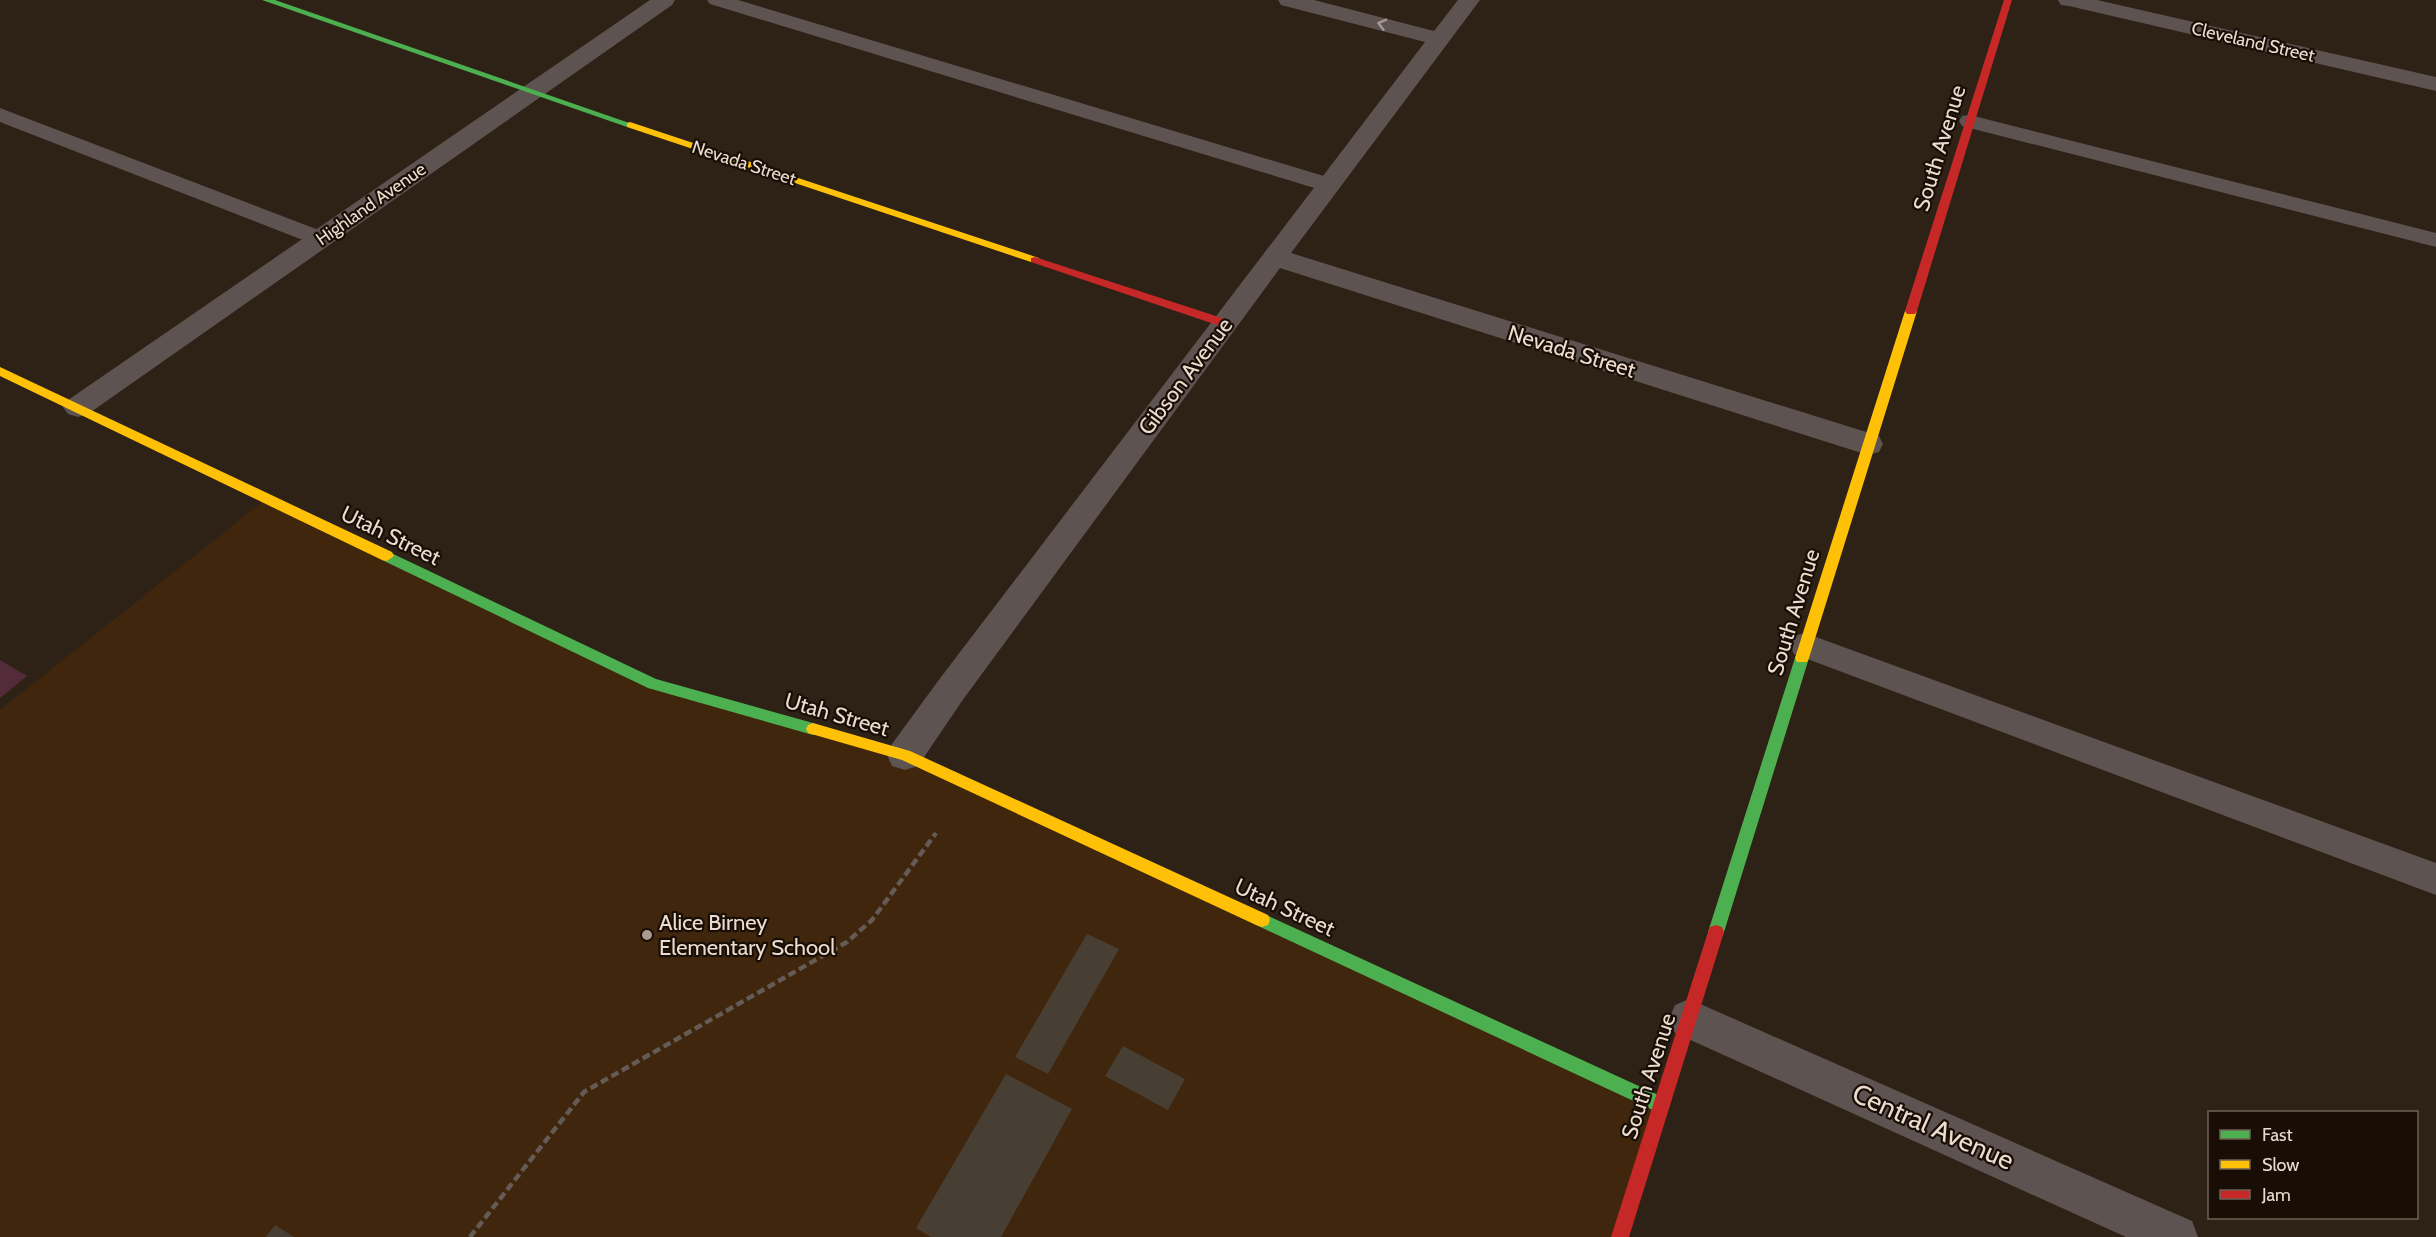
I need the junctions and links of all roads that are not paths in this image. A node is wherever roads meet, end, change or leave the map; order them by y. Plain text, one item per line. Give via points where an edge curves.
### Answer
1 (266, 0) edge
2 (664, 0) edge
3 (717, 0) edge
4 (1289, 0) edge
5 (1469, 0) edge
6 (2008, 0) edge
7 (2069, 0) edge
8 (1439, 39) junction
9 (2436, 84) edge
10 (530, 92) junction
11 (0, 114) edge
12 (1970, 121) junction
13 (1329, 185) junction
14 (321, 239) junction
15 (2436, 240) edge
16 (1275, 257) junction
17 (1224, 323) junction
18 (0, 371) edge
19 (78, 407) junction
20 (1868, 444) junction
21 (1805, 645) junction
22 (905, 755) junction
23 (2436, 879) edge
24 (1689, 1019) junction
25 (1661, 1105) junction
26 (2171, 1236) edge
27 (1620, 1237) edge

1 - 10 street, Nevada Street
2 - 10 street, Highland Avenue
3 - 13 lane
8 -> 4 street
5 - 8 street, Gibson Avenue
6 - 12 street, South Avenue
7 - 9 street, Cleveland Street
8 - 13 street, Gibson Avenue
10 - 14 street, Highland Avenue
10 - 17 street, Nevada Street
11 - 14 lane
12 - 15 lane
12 - 20 street, South Avenue
13 - 16 street, Gibson Avenue
14 - 19 street, Highland Avenue
16 - 17 street, Gibson Avenue
16 - 20 street, Nevada Street
17 - 22 street, Gibson Avenue
18 - 19 street, Utah Street
19 - 22 street, Utah Street via 653,684
20 - 21 street, South Avenue
21 - 23 lane
21 - 24 street, South Avenue
22 - 25 street, Utah Street
24 - 25 street, South Avenue
24 - 26 street, Central Avenue
25 - 27 street, South Avenue

